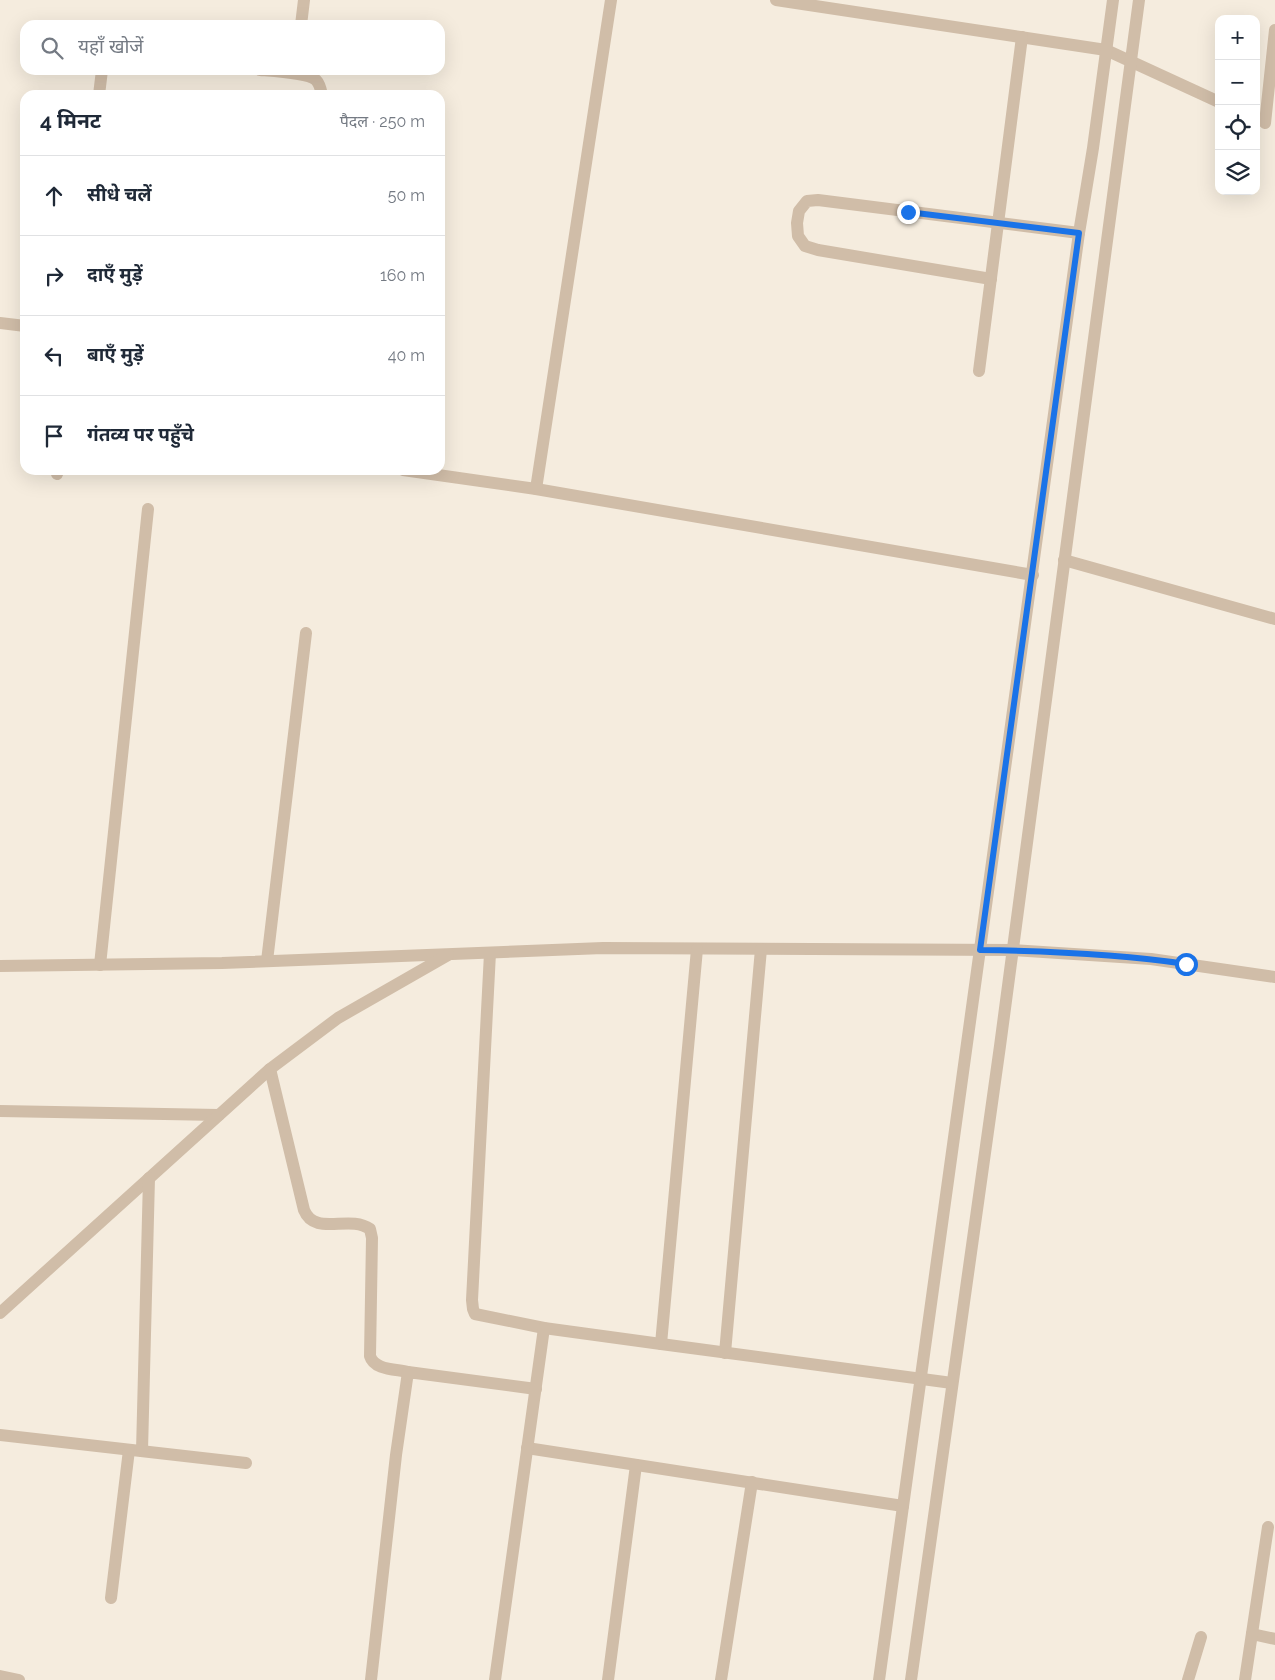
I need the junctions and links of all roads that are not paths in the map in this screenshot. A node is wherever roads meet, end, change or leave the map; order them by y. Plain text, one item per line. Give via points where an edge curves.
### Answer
1 (304, 0) edge
2 (611, 0) edge
3 (776, 0) edge
4 (1113, 0) edge
5 (1138, 0) edge
6 (836, 4) edge
7 (301, 20) edge
8 (1275, 30) edge
9 (1022, 37) junction
10 (1106, 50) junction
11 (1130, 61) junction
12 (101, 75) edge
13 (303, 75) edge
14 (100, 90) edge
15 (321, 90) edge
16 (1215, 100) edge
17 (1265, 123) edge
18 (998, 223) junction
19 (1079, 233) junction
20 (991, 279) junction
21 (0, 323) edge
22 (20, 325) edge
23 (978, 371) dead end
24 (439, 475) edge
25 (536, 489) junction
26 (148, 509) dead end
27 (1064, 560) junction
28 (1033, 575) junction
29 (1275, 619) edge
30 (306, 633) dead end
31 (697, 949) junction
32 (761, 949) junction
33 (980, 950) junction
34 (1012, 950) junction
35 (490, 953) junction
36 (450, 954) junction
37 (267, 961) junction
38 (100, 965) junction
39 (0, 966) edge
40 (1275, 977) edge
41 (270, 1069) junction
42 (0, 1112) edge
43 (219, 1115) junction
44 (149, 1178) junction
45 (0, 1313) edge
46 (544, 1328) junction
47 (661, 1344) junction
48 (725, 1353) junction
49 (408, 1372) junction
50 (921, 1379) junction
51 (952, 1383) junction
52 (536, 1389) junction
53 (0, 1435) edge
54 (528, 1448) junction
55 (129, 1450) junction
56 (142, 1451) junction
57 (246, 1463) dead end
58 (636, 1465) junction
59 (752, 1482) junction
60 (903, 1506) junction
61 (1268, 1527) dead end
62 (111, 1598) dead end
63 (1252, 1634) junction
64 (1202, 1636) dead end
65 (1275, 1639) edge
66 (0, 1676) edge
67 (19, 1680) edge
68 (371, 1680) edge
69 (495, 1680) edge
70 (608, 1680) edge
71 (721, 1680) edge
72 (879, 1680) edge
73 (911, 1680) edge
74 (1188, 1680) edge
75 (1245, 1680) edge

1 - 7 street
2 - 25 street
3 - 6 street
4 - 10 street
5 - 11 street
6 - 9 street
8 - 17 street
9 - 10 street
9 - 18 street
10 - 11 street
10 - 19 street
11 - 16 street
11 - 27 street
12 - 14 street
13 - 15 street via 315,79
18 - 19 street
18 - 20 street
18 - 20 street via 818,200 807,201 799,211 797,223 798,236 806,246 818,250
19 - 28 street
20 - 23 street
21 - 22 street
24 - 25 street
25 - 28 street
26 - 38 street
27 - 29 street
27 - 34 street
28 - 33 street
30 - 37 street
31 - 32 street
31 - 35 street via 603,948
31 - 47 street
32 - 33 street
32 - 48 street
33 - 34 street
33 - 50 street
34 - 40 street via 1151,959
34 - 51 street
35 - 36 street
35 - 46 street via 473,1309 475,1314 482,1316
36 - 37 street
36 - 41 street via 338,1018
37 - 38 street
38 - 39 street
41 - 43 street
41 - 49 street via 307,1218 322,1224 357,1223 370,1229 371,1362
42 - 43 street
43 - 44 street
44 - 45 street
44 - 56 street
46 - 47 street
46 - 52 street
47 - 48 street
48 - 50 street
49 - 52 street
49 - 68 street
50 - 51 street
50 - 60 street
51 - 73 street
52 - 54 street
53 - 55 street
54 - 58 street
54 - 69 street
55 - 56 street
55 - 62 street
56 - 57 street
58 - 59 street
58 - 70 street
59 - 60 street
59 - 71 street
60 - 72 street
61 - 63 street
63 - 65 street
63 - 75 street
64 - 74 street
66 - 67 street

